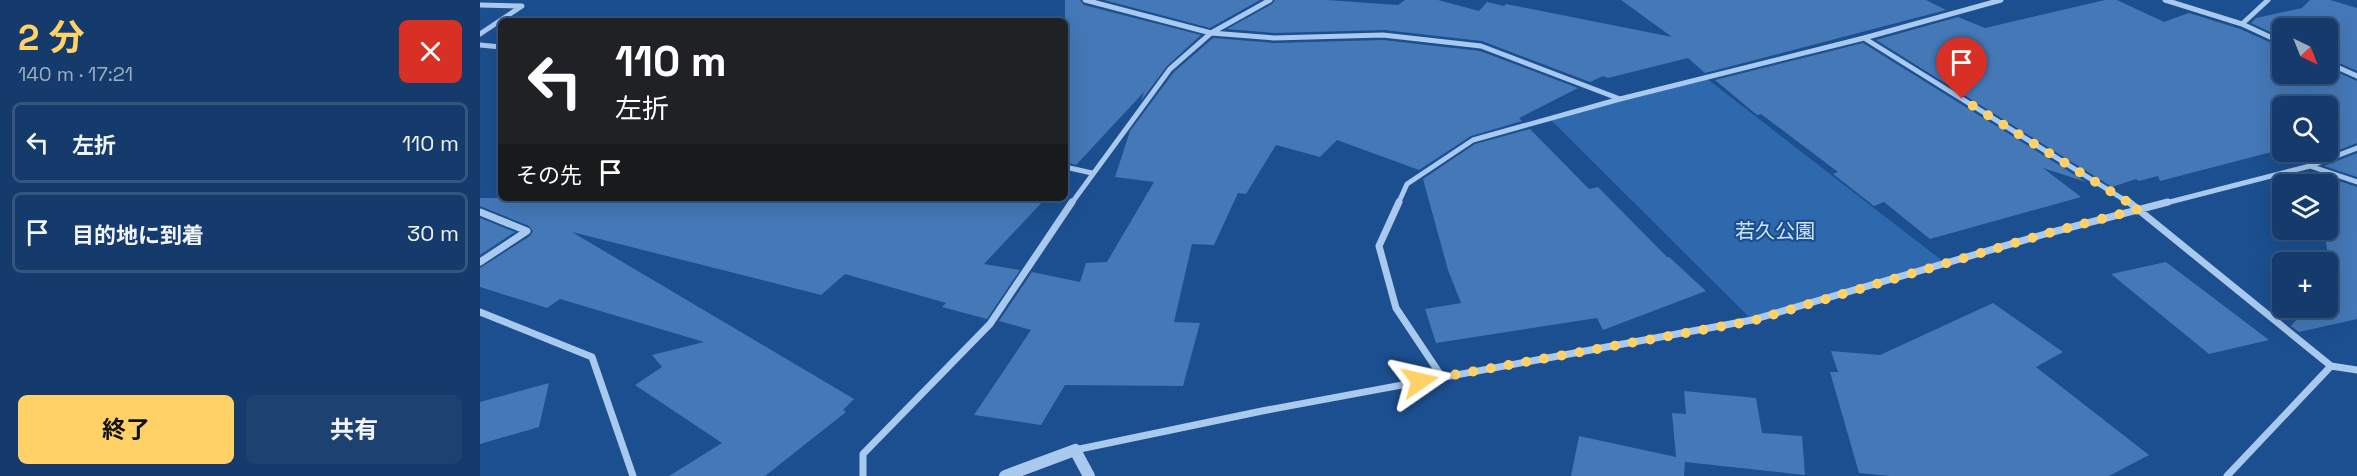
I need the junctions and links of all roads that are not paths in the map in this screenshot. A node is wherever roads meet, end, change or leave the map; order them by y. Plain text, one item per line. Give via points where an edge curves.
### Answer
1 (1085, 0) edge
2 (1270, 0) edge
3 (2001, 0) edge
4 (2165, 0) edge
5 (2268, 0) edge
6 (483, 3) edge
7 (504, 18) edge
8 (498, 22) edge
9 (2242, 24) junction
10 (1211, 33) junction
11 (480, 34) edge
12 (1864, 38) junction
13 (2272, 38) edge
14 (480, 45) edge
15 (498, 47) edge
16 (2338, 67) edge
17 (2357, 76) edge
18 (1620, 99) junction
19 (2357, 148) edge
20 (2310, 166) junction
21 (1068, 168) edge
22 (1092, 173) junction
23 (2357, 182) edge
24 (2139, 209) junction
25 (480, 212) edge
26 (480, 262) edge
27 (480, 312) edge
28 (2331, 366) junction
29 (2357, 370) edge
30 (1442, 377) junction
31 (1075, 450) junction
32 (633, 476) edge
33 (863, 476) edge
34 (1005, 476) edge
35 (1089, 476) edge
36 (2228, 476) edge

1 - 10 street
2 - 10 street
3 - 12 street
4 - 9 street
5 - 9 street
6 - 7 street via 522,6
8 - 11 street
9 - 13 street
10 - 18 street via 1274,38 1383,35 1481,46
10 - 22 street via 1170,69
12 - 18 street
12 - 24 street
14 - 15 street
16 - 17 street
18 - 30 street via 1473,140 1407,184 1379,246 1396,308
19 - 20 street
20 - 23 street
20 - 24 street
21 - 22 street
22 - 33 street via 990,324 862,454
24 - 28 street
24 - 30 street via 1752,321
25 - 26 street via 527,231
27 - 32 street via 592,357
28 - 29 street
28 - 36 street
30 - 31 street
31 - 34 street
31 - 35 street

